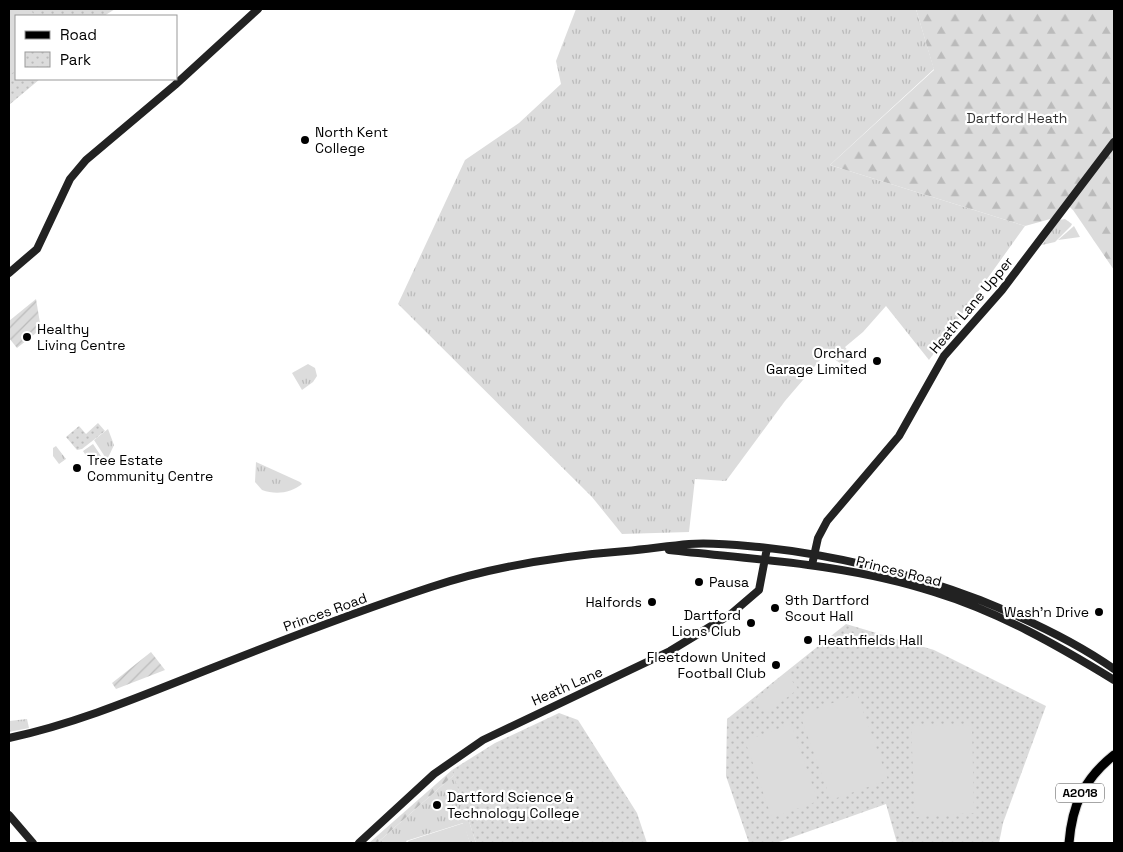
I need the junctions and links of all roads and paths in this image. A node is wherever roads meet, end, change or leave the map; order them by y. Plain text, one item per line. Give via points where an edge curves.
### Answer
1 (258, 9) edge
2 (1114, 142) edge
3 (9, 273) edge
4 (767, 548) junction
5 (659, 549) junction
6 (815, 554) junction
7 (766, 559) junction
8 (812, 566) junction
9 (1114, 669) edge
10 (1114, 680) edge
11 (9, 738) edge
12 (1114, 755) edge
13 (9, 816) edge
14 (33, 843) edge
15 (359, 843) edge
16 (1069, 843) edge

1 - 3 main road via 86,160 70,179 37,249
2 - 6 main road, Heath Lane Upper via 1002,290 944,356 898,436 827,521 818,538
4 - 5 main road, Princes Road via 691,544
4 - 6 main road, Princes Road
4 - 7 main road, Heath Lane
5 - 7 main road, Princes Road
5 - 11 main road, Princes Road via 572,555 464,577 281,641 65,723
6 - 8 main road, Heath Lane Upper
6 - 9 main road, Princes Road via 870,565 960,592 1066,638
7 - 8 main road, Princes Road
7 - 15 main road, Heath Lane via 759,590 731,614 670,650 476,745 434,774
8 - 10 main road, Princes Road via 865,574 944,595 1006,619
12 - 16 main road, A2018 via 1097,769 1078,795 1070,821
13 - 14 main road

